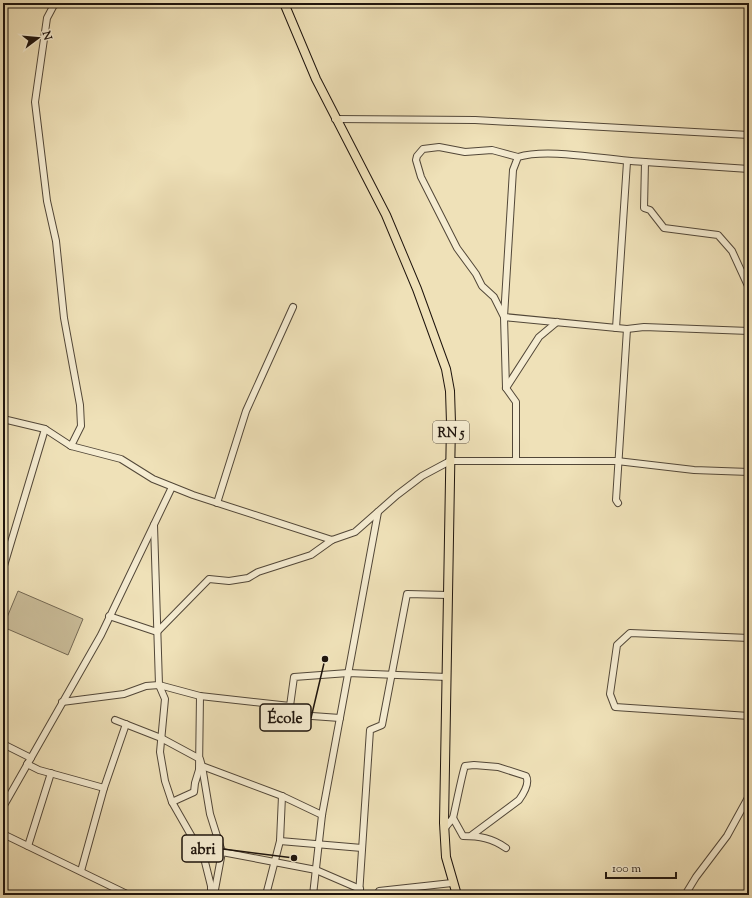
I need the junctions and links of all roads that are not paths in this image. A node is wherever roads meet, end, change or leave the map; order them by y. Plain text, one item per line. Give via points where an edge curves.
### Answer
1 (55, 3) edge
2 (284, 3) edge
3 (335, 119) junction
4 (749, 135) edge
5 (518, 157) junction
6 (627, 162) junction
7 (646, 162) junction
8 (749, 169) edge
9 (749, 288) edge
10 (293, 307) dead end
11 (504, 318) junction
12 (556, 322) junction
13 (616, 328) junction
14 (627, 328) junction
15 (749, 331) edge
16 (506, 388) junction
17 (3, 419) edge
18 (45, 429) junction
19 (71, 446) junction
20 (450, 461) junction
21 (516, 461) junction
22 (617, 461) junction
23 (749, 472) edge
24 (172, 487) junction
25 (217, 503) junction
26 (618, 503) dead end
27 (378, 512) junction
28 (154, 524) junction
29 (332, 540) junction
30 (3, 569) edge
31 (448, 595) junction
32 (110, 616) junction
33 (157, 632) junction
34 (749, 638) edge
35 (348, 673) junction
36 (391, 675) junction
37 (447, 677) junction
38 (159, 685) junction
39 (200, 696) junction
40 (62, 702) junction
41 (290, 706) junction
42 (749, 716) edge
43 (340, 718) junction
44 (115, 720) dead end
45 (126, 724) junction
46 (161, 738) junction
47 (3, 744) edge
48 (200, 759) junction
49 (29, 761) junction
50 (202, 766) junction
51 (51, 773) junction
52 (104, 788) junction
53 (282, 796) junction
54 (749, 796) edge
55 (172, 802) junction
56 (3, 807) edge
57 (322, 815) junction
58 (453, 818) junction
59 (444, 829) junction
60 (3, 834) edge
61 (472, 835) junction
62 (280, 841) junction
63 (319, 843) junction
64 (28, 846) junction
65 (362, 848) junction
66 (506, 848) dead end
67 (222, 852) junction
68 (273, 861) junction
69 (316, 870) junction
70 (81, 871) junction
71 (452, 883) junction
72 (359, 892) edge
73 (129, 895) edge
74 (211, 895) edge
75 (214, 895) edge
76 (266, 895) edge
77 (313, 895) edge
78 (378, 895) edge
79 (457, 895) edge
80 (685, 895) edge

1 - 19 street via 47,18 35,102 46,194 56,241 64,318 80,405 81,426
2 - 3 main road, RN 5
3 - 4 street via 475,120
3 - 20 main road, RN 5 via 389,221 436,338 450,391
5 - 6 street via 549,154
5 - 11 street via 513,170
5 - 11 street via 492,150 465,152 439,147 423,150 416,160 421,177 458,248 482,286 494,297
6 - 7 street
6 - 13 street
7 - 8 street
7 - 9 street via 644,208 650,210 664,228 718,235 732,251
10 - 25 street via 246,411
11 - 12 street
11 - 16 street
12 - 13 street
12 - 16 street via 539,337
13 - 14 street
14 - 15 street
14 - 22 street
16 - 21 street via 516,402
17 - 18 street
18 - 19 street
18 - 30 street
19 - 24 street via 121,459 153,479
20 - 21 street
20 - 27 street via 422,476
20 - 31 main road, RN 5
21 - 22 street
22 - 23 street via 694,470
22 - 26 street
24 - 25 street
24 - 28 street
25 - 29 street
27 - 29 street via 355,532
27 - 35 street
28 - 32 street
28 - 33 street
29 - 33 street via 311,555 258,572 248,578 230,581 209,578
31 - 36 street via 407,594
31 - 37 main road, RN 5
32 - 33 street
32 - 40 street
33 - 38 street
34 - 42 street via 630,633 617,645 610,694 615,707
35 - 36 street
35 - 41 street via 294,677
35 - 43 street
36 - 37 street
36 - 65 street via 382,725 370,730
37 - 59 main road, RN 5
38 - 39 street
38 - 40 street via 146,686 124,694
38 - 46 street via 165,699
39 - 41 street
39 - 48 street
40 - 49 street
41 - 43 street via 298,715
43 - 57 street
44 - 45 street
45 - 46 street
45 - 52 street
46 - 48 street
46 - 55 street via 160,752
47 - 49 street
48 - 50 street
48 - 55 street via 194,792
49 - 51 street
49 - 56 street
50 - 53 street
50 - 67 street via 210,814
51 - 52 street
51 - 64 street
52 - 70 street
53 - 57 street
53 - 62 street
54 - 80 street via 726,839
55 - 74 street via 204,858
57 - 63 street
58 - 59 street
58 - 61 street via 463,836
58 - 61 street via 462,784 462,771 467,766 504,768 526,776 528,781 519,800
59 - 71 main road, RN 5 via 446,857
60 - 64 street
61 - 66 street via 485,837
62 - 63 street
62 - 68 street
63 - 65 street
63 - 69 street
64 - 70 street
65 - 72 street
67 - 68 street
67 - 75 street
68 - 69 street
68 - 76 street
69 - 72 street
69 - 77 street
70 - 73 street
71 - 78 street via 379,891
71 - 79 main road, RN 5

